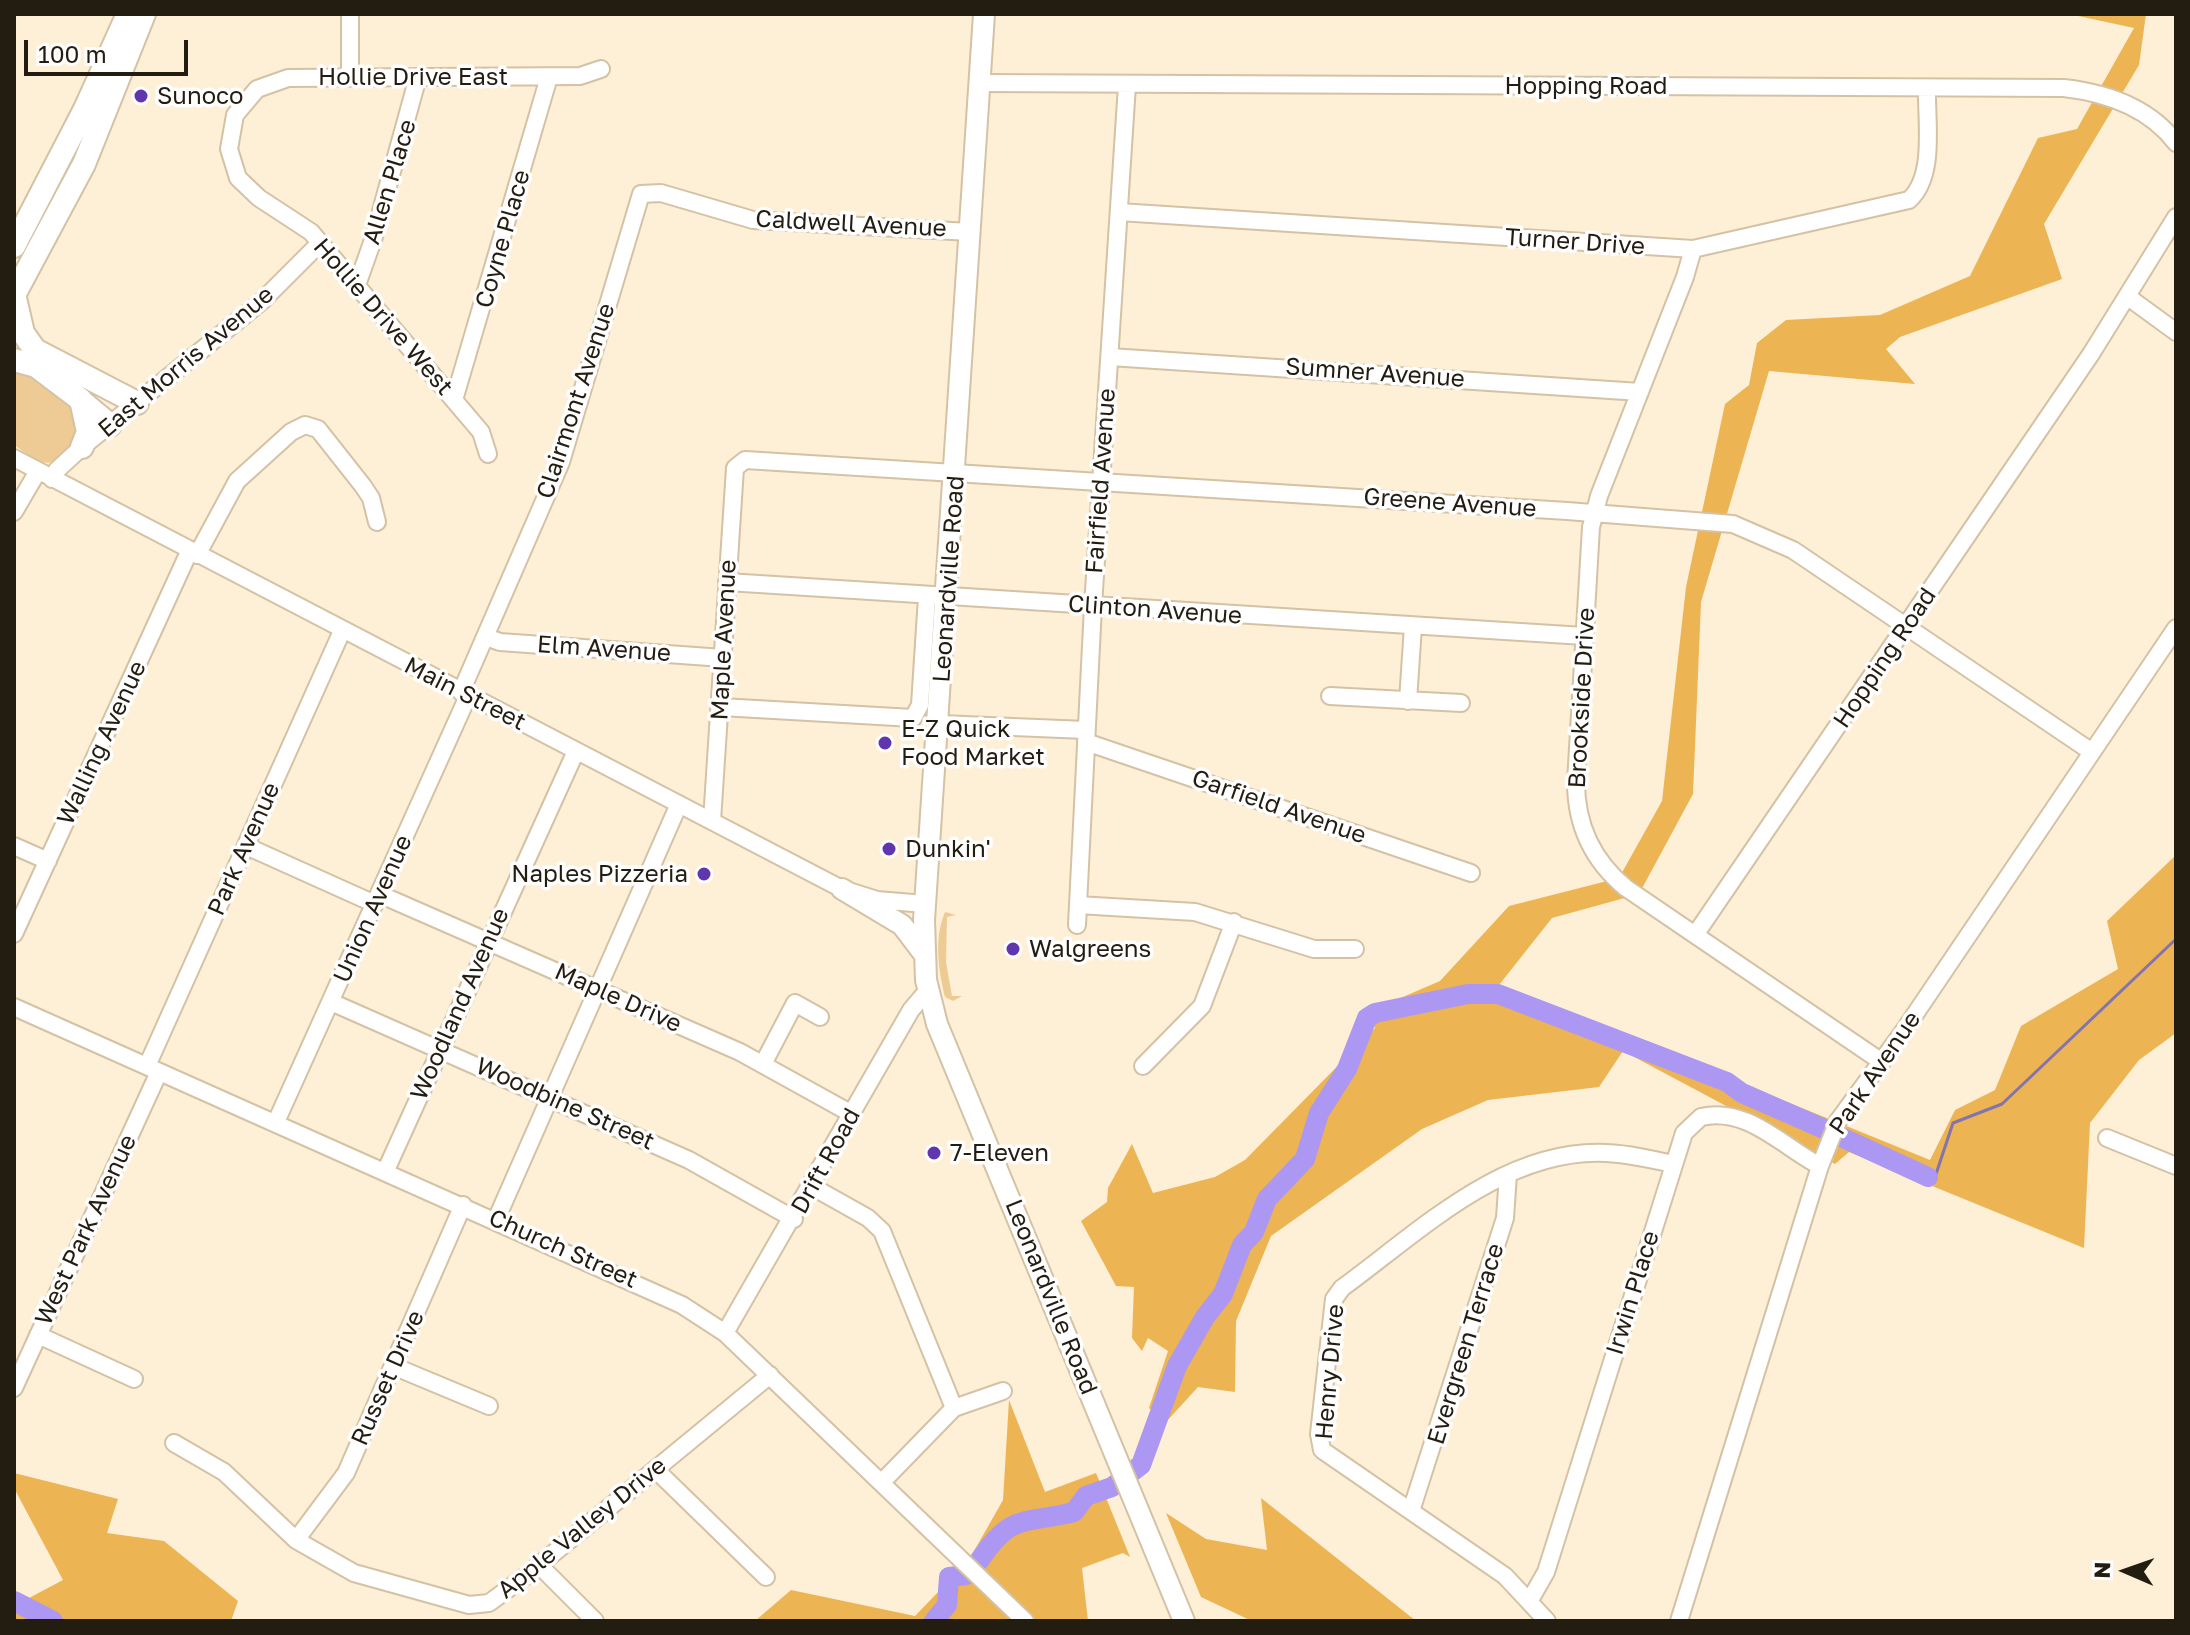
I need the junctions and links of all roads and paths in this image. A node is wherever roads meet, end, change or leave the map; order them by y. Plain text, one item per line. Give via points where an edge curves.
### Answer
1 (128, 14) edge
2 (144, 14) edge
3 (350, 14) edge
4 (984, 14) edge
5 (601, 69) dead end
6 (350, 77) junction
7 (418, 77) junction
8 (549, 77) junction
9 (980, 83) junction
10 (1127, 85) junction
11 (1927, 88) junction
12 (2176, 143) edge
13 (231, 160) joint
14 (641, 194) joint
15 (23, 210) edge
16 (1119, 212) junction
17 (2176, 217) edge
18 (970, 232) junction
19 (320, 243) junction
20 (14, 246) edge
21 (1693, 249) junction
22 (357, 285) junction
23 (14, 294) edge
24 (2128, 297) junction
25 (2176, 332) edge
26 (1110, 357) junction
27 (14, 360) edge
28 (1640, 392) junction
29 (81, 400) junction
30 (454, 400) junction
31 (137, 403) junction
32 (110, 425) junction
33 (82, 447) junction
34 (488, 454) dead end
35 (14, 458) edge
36 (741, 461) joint
37 (45, 475) junction
38 (956, 475) junction
39 (1100, 481) junction
40 (14, 512) edge
41 (1595, 512) junction
42 (377, 522) dead end
43 (193, 554) junction
44 (727, 582) junction
45 (948, 596) junction
46 (927, 597) junction
47 (1093, 606) junction
48 (1413, 626) junction
49 (1906, 626) junction
50 (2176, 628) edge
51 (342, 631) junction
52 (1584, 636) junction
53 (486, 637) junction
54 (723, 658) junction
55 (465, 694) junction
56 (1330, 696) dead end
57 (1408, 701) junction
58 (1461, 703) dead end
59 (721, 707) junction
60 (940, 724) junction
61 (1086, 736) junction
62 (576, 751) junction
63 (2092, 752) junction
64 (679, 804) junction
65 (712, 821) junction
66 (14, 846) edge
67 (246, 846) junction
68 (48, 861) junction
69 (1471, 873) dead end
70 (842, 889) junction
71 (377, 899) junction
72 (925, 904) junction
73 (1078, 905) junction
74 (1234, 922) junction
75 (1077, 925) dead end
76 (14, 934) edge
77 (1695, 935) junction
78 (488, 941) junction
79 (1355, 949) dead end
80 (924, 954) junction
81 (599, 989) junction
82 (928, 990) junction
83 (331, 1002) junction
84 (15, 1009) edge
85 (820, 1017) dead end
86 (443, 1050) junction
87 (1882, 1062) junction
88 (763, 1064) junction
89 (1143, 1066) dead end
90 (153, 1069) junction
91 (552, 1097) junction
92 (852, 1114) junction
93 (276, 1122) junction
94 (2107, 1138) dead end
95 (1673, 1164) junction
96 (1820, 1166) junction
97 (2176, 1166) edge
98 (386, 1170) junction
99 (1508, 1174) junction
100 (811, 1186) junction
101 (463, 1205) junction
102 (794, 1219) junction
103 (496, 1220) junction
104 (725, 1333) junction
105 (38, 1335) junction
106 (393, 1366) junction
107 (770, 1375) junction
108 (134, 1379) dead end
109 (14, 1388) edge
110 (1003, 1391) dead end
111 (489, 1406) dead end
112 (954, 1408) junction
113 (174, 1443) dead end
114 (656, 1470) junction
115 (882, 1482) junction
116 (1411, 1511) junction
117 (296, 1540) junction
118 (539, 1565) junction
119 (766, 1577) dead end
120 (1530, 1600) junction
121 (595, 1621) edge
122 (1025, 1621) edge
123 (1184, 1621) edge
124 (1547, 1621) edge
125 (1679, 1621) edge

1 - 15 highway via 85,109
2 - 23 highway via 93,144
3 - 6 street
4 - 9 main road, Leonardville Road
5 - 8 street, Hollie Drive East
6 - 7 street, Hollie Drive East
6 - 13 street, Hollie Drive East via 288,78 257,89 235,115
7 - 8 street, Hollie Drive East
7 - 22 street, Allen Place
8 - 30 street, Coyne Place
9 - 10 street, Hopping Road
9 - 18 main road, Leonardville Road
10 - 11 street, Hopping Road
10 - 16 street, Fairfield Avenue
11 - 12 street, Hopping Road via 2088,91 2143,113
11 - 21 street, Turner Drive via 1925,172 1909,200
13 - 19 street, Hollie Drive West via 248,190
14 - 18 street, Caldwell Avenue via 661,193 753,220
14 - 53 street, Clairmont Avenue via 561,462
15 - 20 highway
16 - 21 street, Turner Drive
16 - 26 street, Fairfield Avenue
17 - 24 street, Hopping Road
18 - 38 main road, Leonardville Road
19 - 22 street, Hollie Drive West
19 - 31 street, East Morris Avenue via 262,301
21 - 28 street, Brookside Drive
22 - 30 street, Hollie Drive West
23 - 31 highway via 23,333 35,350
24 - 25 street
24 - 49 street, Hopping Road
26 - 28 street, Sumner Avenue
26 - 39 street, Fairfield Avenue
27 - 29 highway via 36,366
28 - 41 street, Brookside Drive
29 - 32 highway
29 - 33 highway via 88,432
30 - 34 street, Hollie Drive West via 481,432
31 - 32 street, East Morris Avenue
32 - 33 street, East Morris Avenue
33 - 37 street, East Morris Avenue
35 - 37 street, Main Street
36 - 38 street, Greene Avenue
36 - 44 street, Maple Avenue via 735,468
37 - 40 street, East Morris Avenue
37 - 43 street, Main Street
38 - 39 street, Greene Avenue
38 - 45 main road, Leonardville Road
39 - 41 street, Greene Avenue
39 - 47 street, Fairfield Avenue
41 - 49 street, Greene Avenue via 1714,521 1755,532 1793,550
41 - 52 street, Brookside Drive
42 - 43 street, Walling Avenue via 363,486 318,429 305,425 237,481
43 - 51 street, Main Street
43 - 68 street, Walling Avenue
44 - 46 street, Clinton Avenue
44 - 54 street, Maple Avenue
45 - 46 street, Clinton Avenue
45 - 47 street, Clinton Avenue
45 - 60 main road, Leonardville Road
46 - 59 street via 920,705 913,718
47 - 48 street, Clinton Avenue
47 - 61 street, Fairfield Avenue
48 - 52 street, Clinton Avenue
48 - 57 street
49 - 63 street, Greene Avenue
49 - 77 street, Hopping Road
50 - 63 street, Park Avenue
51 - 55 street, Main Street
51 - 67 street, Park Avenue
52 - 77 street, Brookside Drive via 1576,782 1582,828 1614,878
53 - 54 street, Elm Avenue
53 - 55 street, Clairmont Avenue
54 - 59 street, Maple Avenue
55 - 62 street, Main Street
55 - 71 street, Union Avenue
56 - 57 street
57 - 58 street
59 - 65 street, Maple Avenue
60 - 61 street, Garfield Avenue
60 - 72 main road, Leonardville Road
61 - 69 street, Garfield Avenue
61 - 73 street, Fairfield Avenue
62 - 64 street, Main Street
62 - 78 street, Woodland Avenue
63 - 87 street, Park Avenue
64 - 65 street, Main Street
64 - 81 street
65 - 70 street, Main Street
66 - 68 street
67 - 71 street, Maple Drive
67 - 90 street, Park Avenue
68 - 76 street, Walling Avenue
70 - 72 street, Main Street via 877,900
70 - 80 main road via 902,925
71 - 78 street, Maple Drive
71 - 83 street, Union Avenue
72 - 80 main road, Leonardville Road
73 - 74 street via 1195,912
73 - 75 street, Fairfield Avenue
74 - 79 street via 1314,949
74 - 89 street via 1202,1006
77 - 87 street, Brookside Drive
78 - 81 street, Maple Drive
78 - 86 street, Woodland Avenue
80 - 82 main road, Leonardville Road
81 - 88 street, Maple Drive
81 - 91 street
82 - 92 street, Drift Road via 911,1010
82 - 123 main road, Leonardville Road via 937,1024
83 - 86 street, Woodbine Street
83 - 93 street, Union Avenue
84 - 90 street, Church Street
85 - 88 street via 795,1003
86 - 91 street, Woodbine Street
86 - 98 street, Woodland Avenue
87 - 96 street, Park Avenue via 1838,1121
88 - 92 street, Maple Drive
90 - 93 street, Church Street
90 - 105 street, West Park Avenue
91 - 102 street, Woodbine Street via 689,1160
91 - 103 street
92 - 100 street, Drift Road
93 - 98 street, Church Street
94 - 97 street
95 - 96 street, Irwin Place via 1689,1125 1711,1115 1763,1128
95 - 99 street, Henry Drive via 1586,1153
95 - 120 street, Irwin Place via 1546,1572
96 - 125 street, Park Avenue
98 - 101 street, Church Street
99 - 116 street, Evergreen Terrace via 1505,1218
99 - 116 street, Henry Drive via 1355,1278 1334,1299 1319,1444 1327,1455
100 - 102 street, Drift Road
100 - 112 street via 882,1231
101 - 103 street, Church Street
101 - 106 street, Russet Drive
102 - 104 street, Drift Road
103 - 104 street, Church Street via 657,1291
104 - 107 street, Church Street
105 - 108 street
105 - 109 street, West Park Avenue
106 - 111 street
106 - 117 street, Russet Drive via 346,1473
107 - 114 street, Apple Valley Drive
107 - 115 street, Church Street
110 - 112 street
112 - 115 street
113 - 117 street, Apple Valley Drive via 224,1472
114 - 118 street, Apple Valley Drive
114 - 119 street
115 - 122 street, Church Street
116 - 120 street, Henry Drive
117 - 118 street, Apple Valley Drive via 354,1573 469,1605 489,1603
118 - 121 street
120 - 124 street, Henry Drive

